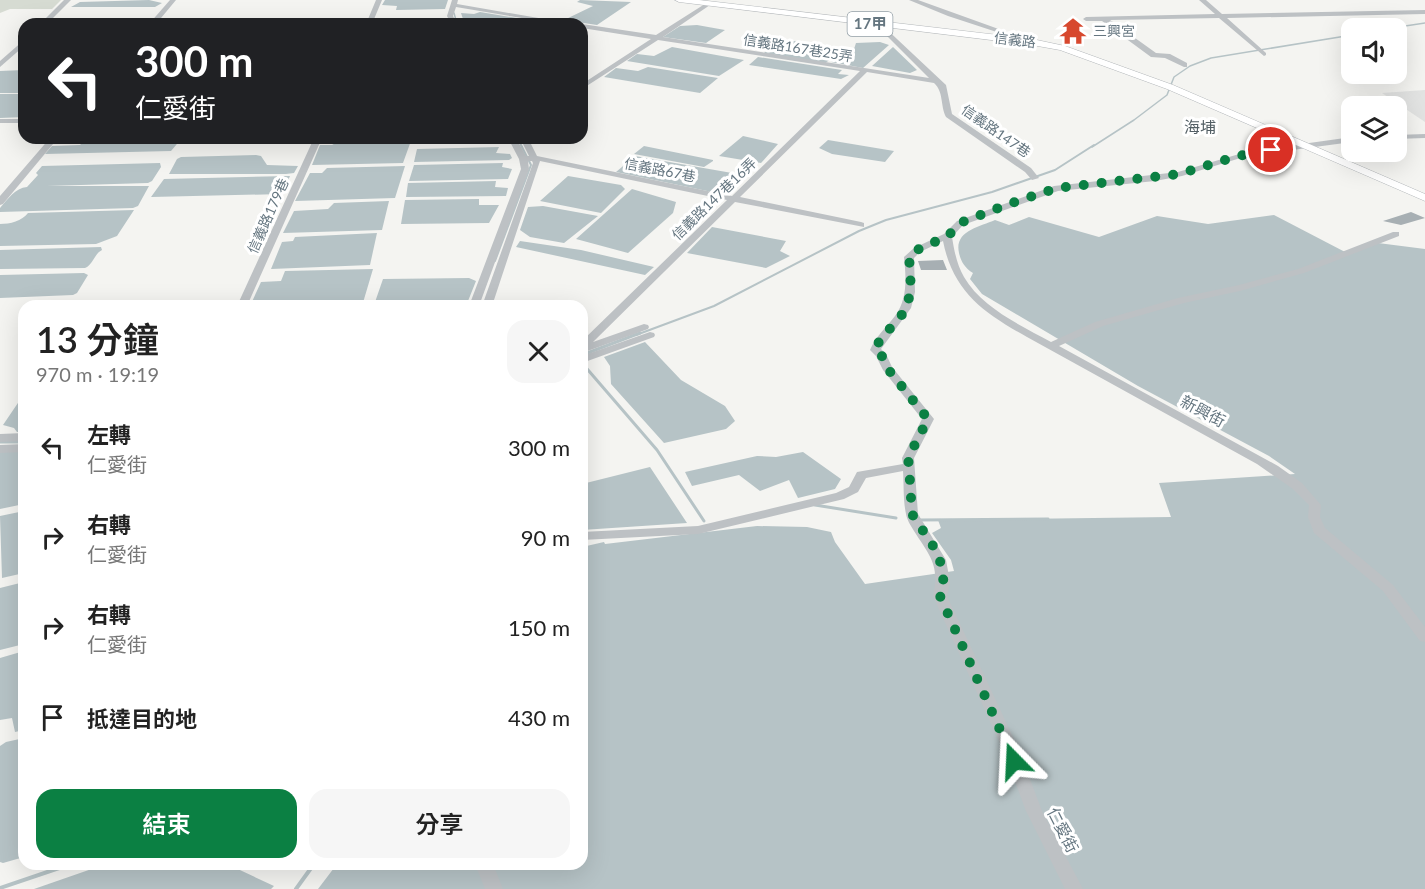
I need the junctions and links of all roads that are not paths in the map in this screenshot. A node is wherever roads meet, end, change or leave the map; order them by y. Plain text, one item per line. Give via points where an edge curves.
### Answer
1 (68, 0) edge
2 (173, 0) edge
3 (380, 0) edge
4 (679, 0) edge
5 (688, 0) edge
6 (912, 0) edge
7 (1202, 0) edge
8 (454, 3) edge
9 (708, 4) junction
10 (1425, 12) edge
11 (1220, 16) junction
12 (49, 18) edge
13 (157, 18) edge
14 (372, 18) edge
15 (451, 18) edge
16 (537, 18) edge
17 (1086, 19) dead end
18 (1104, 19) junction
19 (879, 25) junction
20 (588, 27) edge
21 (656, 38) junction
22 (1032, 42) junction
23 (18, 48) edge
24 (1262, 53) dead end
25 (0, 65) edge
26 (1184, 65) dead end
27 (864, 70) junction
28 (937, 81) junction
29 (588, 83) edge
30 (0, 121) edge
31 (18, 121) edge
32 (1425, 136) edge
33 (1407, 137) edge
34 (1341, 140) edge
35 (49, 144) edge
36 (315, 144) edge
37 (515, 144) edge
38 (528, 144) edge
39 (1304, 144) junction
40 (536, 158) junction
41 (523, 159) junction
42 (1035, 178) dead end
43 (732, 198) junction
44 (1425, 198) edge
45 (0, 202) edge
46 (861, 225) dead end
47 (1396, 234) dead end
48 (948, 236) junction
49 (245, 300) edge
50 (476, 300) edge
51 (489, 300) edge
52 (588, 343) edge
53 (1051, 346) junction
54 (588, 347) edge
55 (588, 357) edge
56 (18, 437) edge
57 (0, 438) edge
58 (18, 448) edge
59 (0, 449) edge
60 (909, 466) junction
61 (588, 536) edge
62 (1425, 637) edge
63 (486, 870) edge
64 (494, 889) edge
65 (1074, 889) edge

1 - 12 street
2 - 13 street
3 - 14 street
4 - 9 main road, 信義路 / 17甲
5 - 9 main road, 信義路 / 17甲
6 - 22 street
7 - 11 street
8 - 15 street
8 - 16 street
9 - 19 main road, 信義路 / 17甲
9 - 21 street
10 - 11 street
11 - 18 street
11 - 24 street
17 - 18 street
18 - 26 street via 1153,55 1167,56
19 - 22 main road, 信義路 / 17甲
19 - 28 street, 信義路147巷
20 - 21 street, 信義路167巷25弄
21 - 27 street, 信義路167巷25弄
21 - 29 street
22 - 39 main road, 信義路 / 17甲 via 1062,48 1168,86
23 - 25 street
27 - 28 street, 信義路167巷25弄
27 - 43 street, 信義路147巷16弄
28 - 42 street, 信義路147巷 via 946,93 945,108 949,115
30 - 31 street
32 - 33 street
34 - 39 street, 仁愛街
35 - 45 street
36 - 49 street, 信義路179巷
37 - 41 street
38 - 40 street
39 - 44 main road, 17甲
39 - 48 street, 仁愛街 via 1238,156 1179,174 1057,188 960,223
40 - 41 street, 信義路67巷
40 - 43 street, 信義路67巷
40 - 51 street via 533,179
41 - 50 street via 525,169
43 - 46 street, 信義路67巷
43 - 52 street, 信義路147巷16弄
47 - 53 street via 1300,271 1099,324
48 - 53 street, 新興街 via 955,267 970,291
48 - 60 street, 仁愛街 via 909,257 909,300 875,350 928,419 908,458
53 - 62 street, 新興街 via 1261,461 1312,500 1316,523 1388,588
54 - 55 street via 647,331
56 - 57 street
58 - 59 street
60 - 61 street via 861,475 854,489 840,496 705,528
60 - 65 street, 仁愛街 via 912,514 937,552 944,584 940,596 1011,750 1034,811
63 - 64 street

